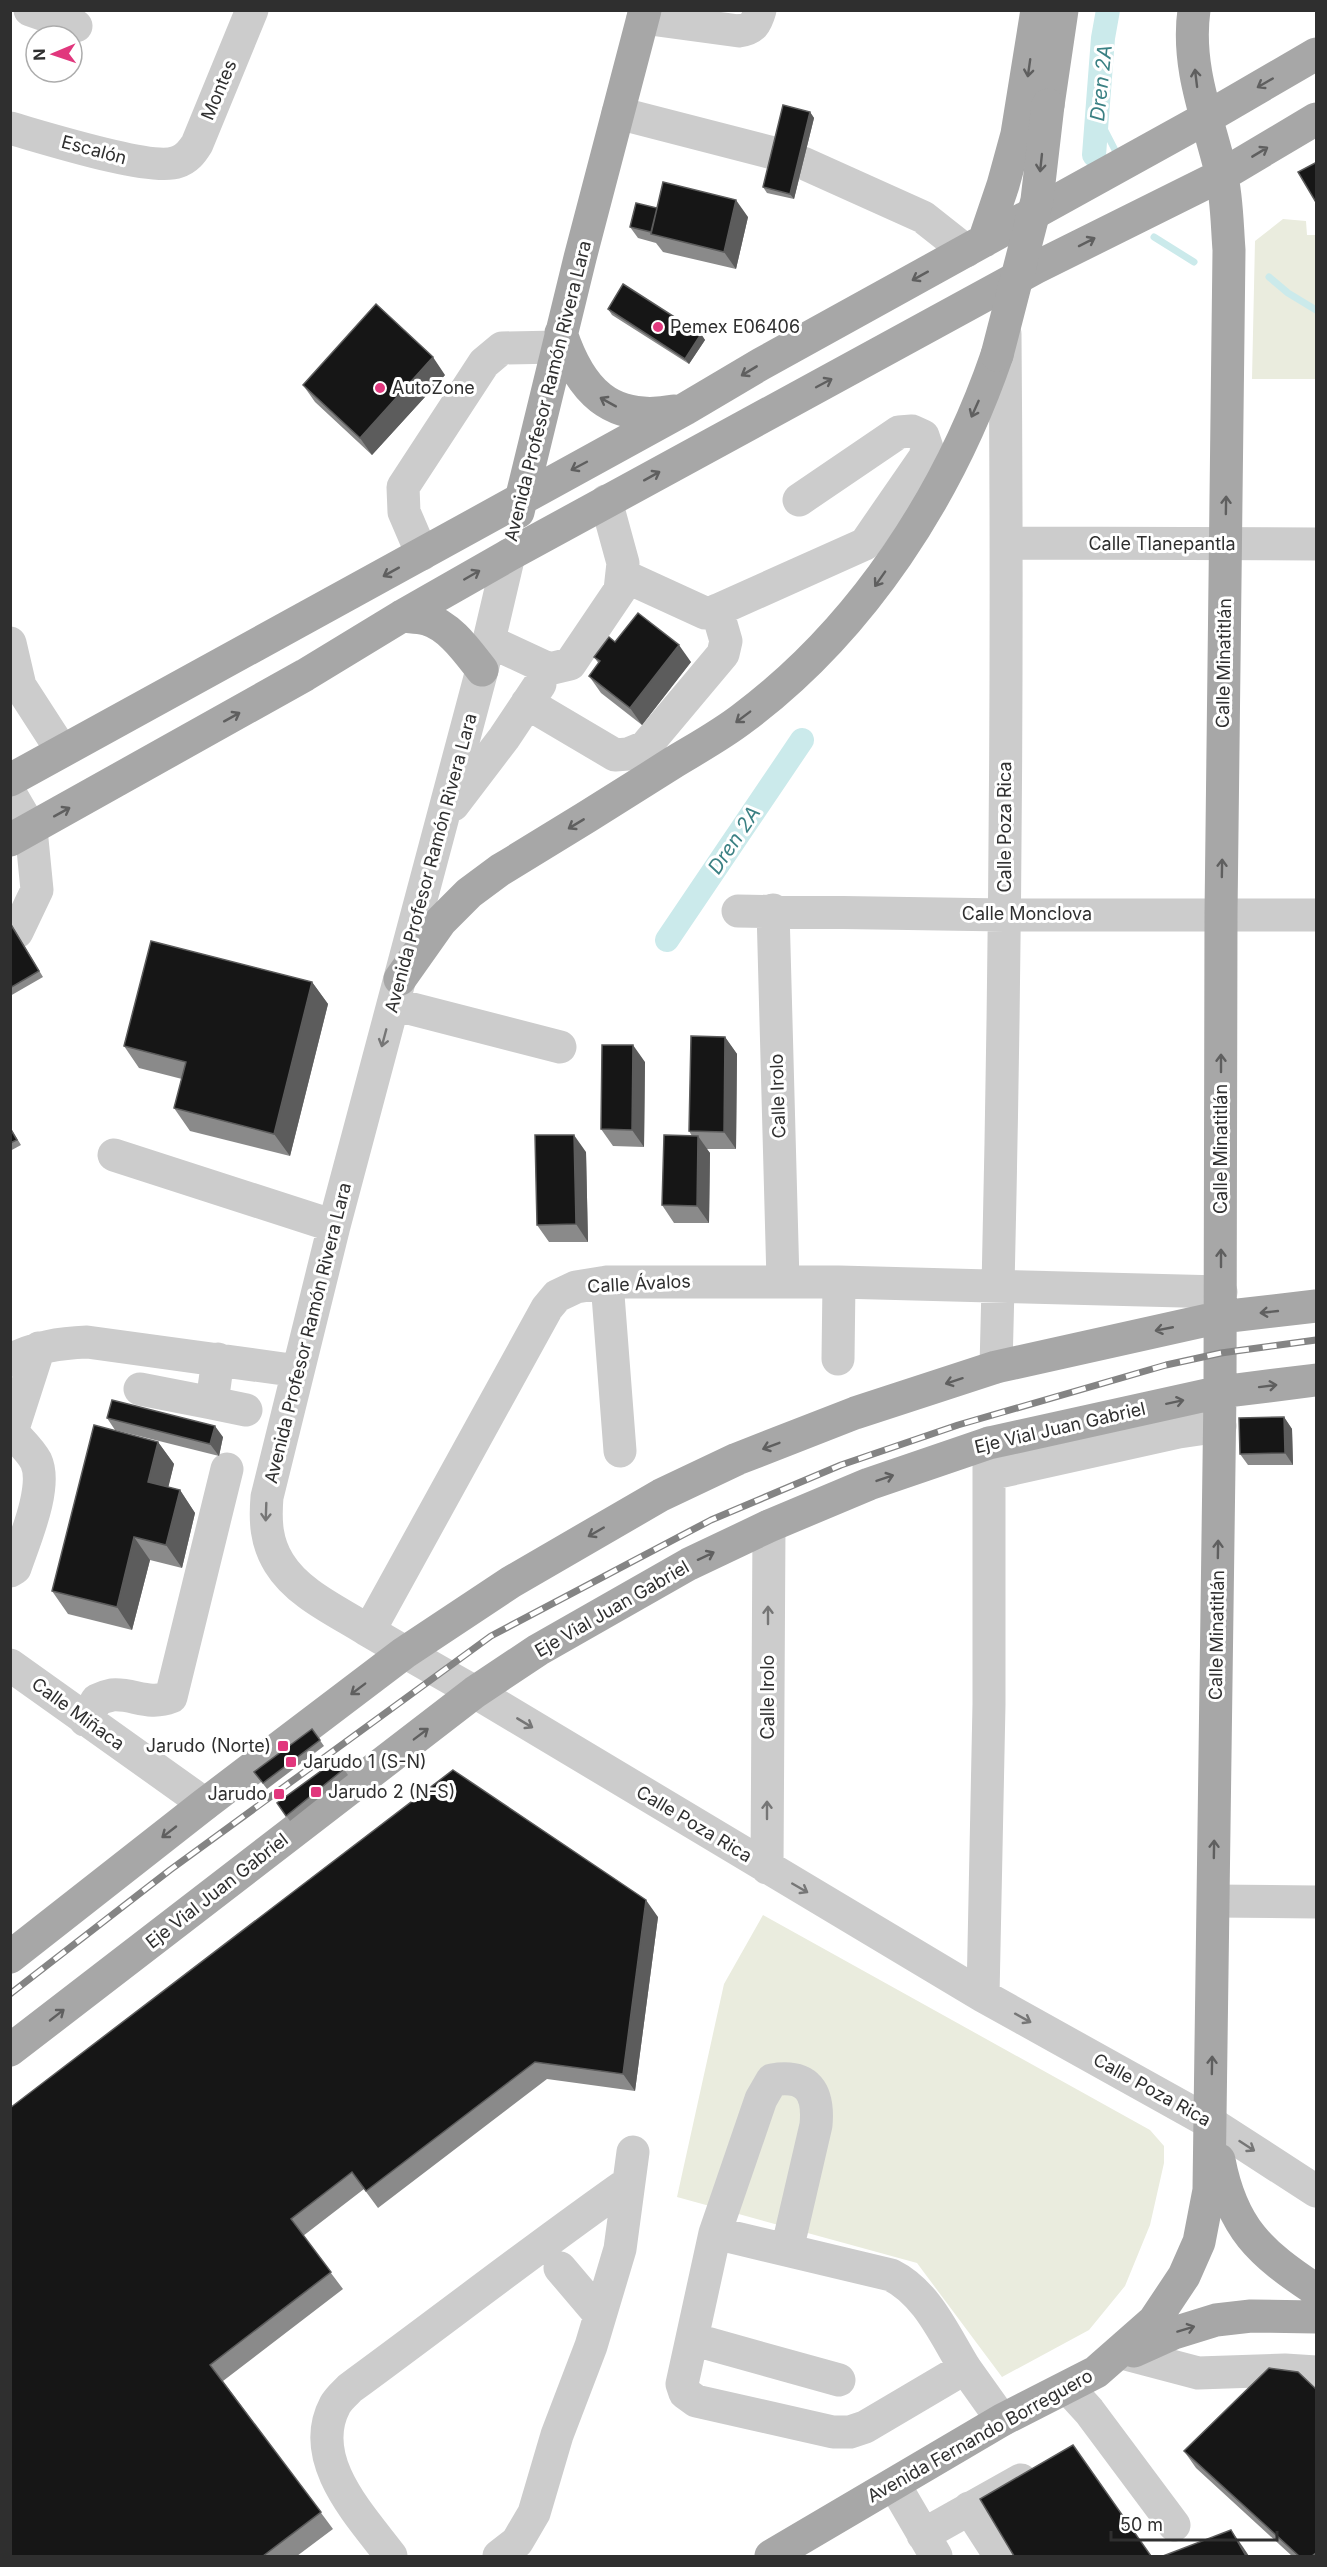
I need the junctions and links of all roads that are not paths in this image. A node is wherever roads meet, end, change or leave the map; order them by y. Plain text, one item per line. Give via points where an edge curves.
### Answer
1 (30, 10) edge
2 (252, 10) edge
3 (760, 10) edge
4 (1037, 10) edge
5 (1062, 10) edge
6 (1194, 10) edge
7 (644, 14) edge
8 (70, 24) edge
9 (1317, 54) edge
10 (618, 113) junction
11 (1206, 118) junction
12 (1317, 118) edge
13 (10, 128) edge
14 (177, 162) joint
15 (1222, 175) junction
16 (975, 246) junction
17 (1005, 287) junction
18 (560, 340) junction
19 (685, 409) junction
20 (521, 498) junction
21 (799, 500) dead end
22 (606, 501) junction
23 (1007, 543) junction
24 (1226, 544) junction
25 (1317, 544) edge
26 (422, 554) junction
27 (509, 555) junction
28 (622, 575) junction
29 (717, 610) junction
30 (402, 616) junction
31 (10, 644) edge
32 (486, 655) junction
33 (549, 669) junction
34 (527, 703) junction
35 (62, 751) junction
36 (10, 780) edge
37 (10, 793) edge
38 (443, 819) junction
39 (21, 835) edge
40 (773, 910) junction
41 (738, 911) dead end
42 (1221, 914) junction
43 (1005, 915) junction
44 (1317, 915) edge
45 (17, 932) edge
46 (397, 992) junction
47 (560, 1047) dead end
48 (114, 1155) dead end
49 (334, 1226) junction
50 (783, 1281) junction
51 (607, 1282) junction
52 (839, 1282) junction
53 (998, 1286) junction
54 (1221, 1304) junction
55 (1317, 1306) edge
56 (25, 1354) edge
57 (218, 1359) junction
58 (838, 1359) dead end
59 (996, 1367) junction
60 (298, 1371) junction
61 (1317, 1380) edge
62 (140, 1389) dead end
63 (1221, 1392) junction
64 (212, 1403) junction
65 (246, 1410) dead end
66 (1220, 1426) junction
67 (11, 1435) edge
68 (620, 1451) dead end
69 (990, 1459) junction
70 (227, 1469) dead end
71 (769, 1526) junction
72 (10, 1571) edge
73 (369, 1631) junction
74 (404, 1653) junction
75 (10, 1665) edge
76 (475, 1692) junction
77 (86, 1720) junction
78 (205, 1804) junction
79 (767, 1869) junction
80 (1214, 1900) junction
81 (1317, 1902) edge
82 (10, 1957) edge
83 (983, 1996) junction
84 (10, 2050) edge
85 (1211, 2123) junction
86 (633, 2152) dead end
87 (628, 2183) junction
88 (1317, 2191) edge
89 (716, 2233) junction
90 (787, 2250) junction
91 (560, 2268) dead end
92 (1317, 2290) edge
93 (600, 2315) junction
94 (1317, 2317) edge
95 (692, 2339) junction
96 (1126, 2354) junction
97 (965, 2368) junction
98 (1096, 2372) junction
99 (1317, 2372) edge
100 (839, 2380) dead end
101 (1068, 2388) junction
102 (1002, 2420) junction
103 (1046, 2467) edge
104 (894, 2484) junction
105 (969, 2508) junction
106 (1174, 2525) dead end
107 (930, 2546) edge
108 (380, 2552) edge
109 (499, 2556) edge
110 (771, 2556) edge
111 (1000, 2556) edge

1 - 8 street
2 - 14 street, Montes via 197,144 192,153
3 - 7 street via 756,23 739,31
4 -> 16 main road via 1017,134 1003,185
5 -> 46 main road, bridge via 1037,200 997,355 950,467 902,547 861,605 811,660 743,718 469,893 441,921
11 -> 6 main road, Calle Minatitlán via 1192,47
7 - 10 main road, Avenida Profesor Ramón Rivera Lara
9 -> 11 main road
10 - 16 street via 790,158 923,217
10 - 18 main road, Avenida Profesor Ramón Rivera Lara
11 - 15 main road, Calle Minatitlán
11 - 16 main road
15 -> 12 main road
13 - 14 street, Escalón via 147,164
17 -> 15 main road via 1035,268
24 -> 15 main road, Calle Minatitlán via 1229,250
16 -> 19 main road
22 -> 17 main road
17 - 23 street, Calle Poza Rica
19 -> 18 main road via 655,415 628,412 604,400 584,383
18 - 20 main road, Avenida Profesor Ramón Rivera Lara
18 - 26 street via 502,348 484,363 403,487 404,512
19 -> 20 main road
20 - 26 main road
20 - 27 main road, Avenida Profesor Ramón Rivera Lara
21 - 29 street via 899,432 912,431 923,436 925,457 865,544
22 - 27 main road
22 - 28 street via 623,563
23 - 24 street, Calle Tlanepantla
23 - 43 street, Calle Poza Rica
24 - 25 street, Calle Tlanepantla
42 -> 24 main road, Calle Minatitlán
26 -> 35 main road
30 -> 27 main road
27 - 32 street, Avenida Profesor Ramón Rivera Lara
28 - 29 street via 705,613
28 - 33 street via 620,590 570,664
29 - 34 street via 726,641 723,654 645,747 615,755
30 - 32 main road via 426,619
39 -> 30 main road
31 - 35 street via 20,686
32 - 33 street
32 - 38 street, Avenida Profesor Ramón Rivera Lara
33 - 34 street
34 - 38 street
35 - 36 main road
37 - 39 street
38 - 46 street, Avenida Profesor Ramón Rivera Lara
39 - 45 street via 37,890
40 - 41 street, Calle Monclova
40 - 43 street, Calle Monclova
40 - 50 street, Calle Irolo
42 - 43 street, Calle Monclova
42 - 44 street, Calle Monclova
54 -> 42 main road, Calle Minatitlán
43 - 53 street, Calle Poza Rica
46 - 47 street
46 -> 49 street, Avenida Profesor Ramón Rivera Lara
48 - 49 street
49 - 60 street, Avenida Profesor Ramón Rivera Lara
50 - 51 street, Calle Ávalos
50 - 52 street, Calle Ávalos
51 - 68 street
51 - 73 street, Calle Ávalos via 576,1287 557,1296 547,1308
52 - 53 street, Calle Ávalos
52 - 58 street
53 - 54 street, Calle Ávalos
53 - 59 street, Calle Poza Rica
55 -> 54 main road
54 -> 59 main road
54 - 63 main road, Calle Minatitlán
56 - 57 street via 58,1343 87,1342
56 - 67 street
57 - 60 street
57 - 64 street
59 -> 74 main road via 855,1413 737,1459 661,1495 511,1582
60 -> 73 street, Avenida Profesor Ramón Rivera Lara via 267,1497 271,1549 298,1585
63 -> 61 main road, Eje Vial Juan Gabriel
62 - 64 street
63 - 66 main road, Calle Minatitlán
69 -> 63 main road, Eje Vial Juan Gabriel
64 - 65 street
66 - 69 street
80 -> 66 main road, Calle Minatitlán
67 - 72 street via 35,1460 40,1477 15,1568
71 -> 69 main road, Eje Vial Juan Gabriel via 869,1484
69 - 83 street
70 - 77 street via 171,1697 152,1701 112,1695 97,1700
76 -> 71 main road, Eje Vial Juan Gabriel via 620,1602
79 -> 71 street, Calle Irolo
73 - 74 street, Avenida Profesor Ramón Rivera Lara
74 - 76 street, Calle Poza Rica
74 -> 78 main road
75 - 77 street, Calle Miñaca
76 -> 79 street, Calle Poza Rica
84 -> 76 main road, Eje Vial Juan Gabriel
77 - 78 street, Calle Miñaca
78 -> 82 main road
79 -> 83 street, Calle Poza Rica
80 - 81 street
85 -> 80 main road, Calle Minatitlán
83 -> 85 street, Calle Poza Rica
85 -> 88 street, Calle Poza Rica
85 - 92 main road via 1225,2191 1235,2215 1283,2267
85 - 98 main road, Avenida Fernando Borreguero via 1209,2190 1198,2242 1184,2276 1154,2321
86 - 87 street
87 - 93 street via 620,2249
87 - 108 street via 350,2388 335,2405 327,2431 330,2461 341,2488
89 - 90 street
89 - 90 street via 761,2099 772,2080 784,2078 810,2089 818,2109
89 - 95 street
90 - 97 street via 891,2275 906,2283 918,2293
91 - 93 street
93 - 109 street via 534,2513 517,2542
96 -> 94 main road via 1216,2320
95 - 97 street via 682,2384 685,2393 696,2401 833,2432 865,2427
95 - 100 street
96 - 98 main road
96 - 99 street via 1198,2373
97 - 102 street
98 - 101 main road, Avenida Fernando Borreguero
101 - 102 main road, Avenida Fernando Borreguero
101 - 106 street
102 - 104 main road, Avenida Fernando Borreguero
103 - 105 street
104 - 107 street
104 - 110 main road, Avenida Fernando Borreguero
105 - 107 street
105 - 111 street

